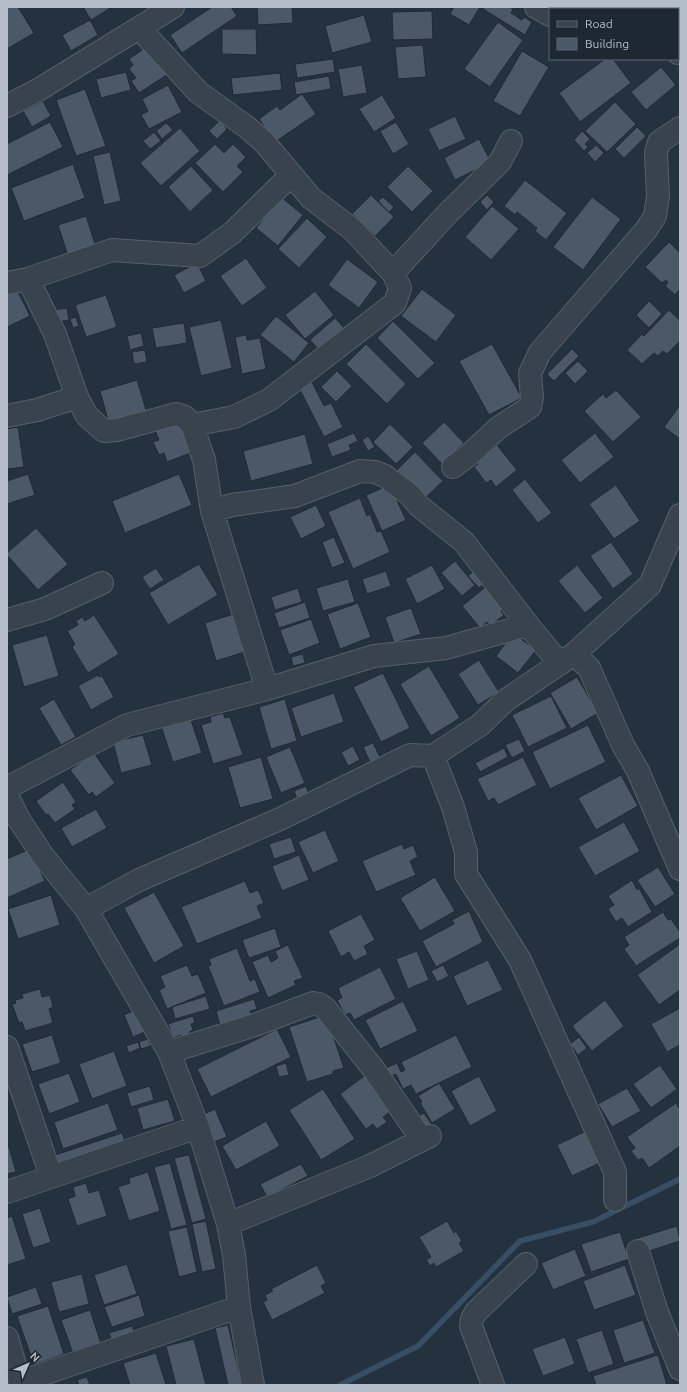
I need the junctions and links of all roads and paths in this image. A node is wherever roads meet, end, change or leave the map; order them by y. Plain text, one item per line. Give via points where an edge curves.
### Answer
1 (173, 7) edge
2 (536, 7) edge
3 (549, 14) edge
4 (140, 29) junction
5 (7, 106) edge
6 (680, 128) edge
7 (511, 141) dead end
8 (291, 175) junction
9 (393, 274) junction
10 (17, 281) edge
11 (77, 396) junction
12 (7, 416) edge
13 (192, 425) junction
14 (453, 467) dead end
15 (212, 511) junction
16 (680, 515) edge
17 (102, 583) dead end
18 (7, 620) edge
19 (528, 625) junction
20 (567, 659) junction
21 (268, 689) junction
22 (433, 756) junction
23 (7, 788) edge
24 (7, 796) edge
25 (12, 823) edge
26 (680, 870) edge
27 (86, 909) junction
28 (7, 1046) edge
29 (169, 1052) junction
30 (198, 1127) junction
31 (51, 1176) junction
32 (7, 1192) edge
33 (615, 1200) dead end
34 (228, 1224) junction
35 (638, 1251) dead end
36 (526, 1264) dead end
37 (239, 1307) junction
38 (7, 1338) edge
39 (680, 1369) edge
40 (20, 1384) edge
41 (253, 1385) edge
42 (493, 1385) edge

1 - 4 street
2 - 3 street
4 - 5 street
4 - 8 street via 198,92 264,142
6 - 14 street via 659,142 656,153 658,196 655,216 646,230 540,352 530,372 530,407 498,428
7 - 9 street via 500,162 448,213
8 - 9 street via 311,198 353,230
8 - 10 street via 232,233 200,256 112,250
9 - 13 street via 400,288 395,303 269,400 234,417
10 - 11 street via 55,334
11 - 12 street via 37,410
11 - 13 street via 87,416 104,431 118,430 176,414 185,417
13 - 15 street via 204,460
15 - 19 street via 232,505 295,496 360,471 375,472 385,476 410,495 419,506 464,542
15 - 21 street
16 - 20 street via 650,585
17 - 18 street via 45,609
19 - 20 street
19 - 21 street via 446,648 374,656
20 - 22 street via 506,700 480,725
20 - 26 street via 589,668 623,745 638,771
21 - 23 street via 127,725
22 - 27 street via 410,755 280,819 139,880
22 - 33 street via 453,807 466,852 466,874 520,960 615,1172
24 - 25 street
25 - 27 street
27 - 29 street
28 - 31 street
29 - 30 street
29 - 34 street via 255,1025 313,1003 319,1004 325,1008 426,1138 370,1166
30 - 31 street
30 - 34 street
31 - 32 street
34 - 37 street
35 - 39 street via 657,1312
36 - 42 street via 476,1312 472,1319 471,1326
37 - 40 street
37 - 41 street
38 - 40 street

